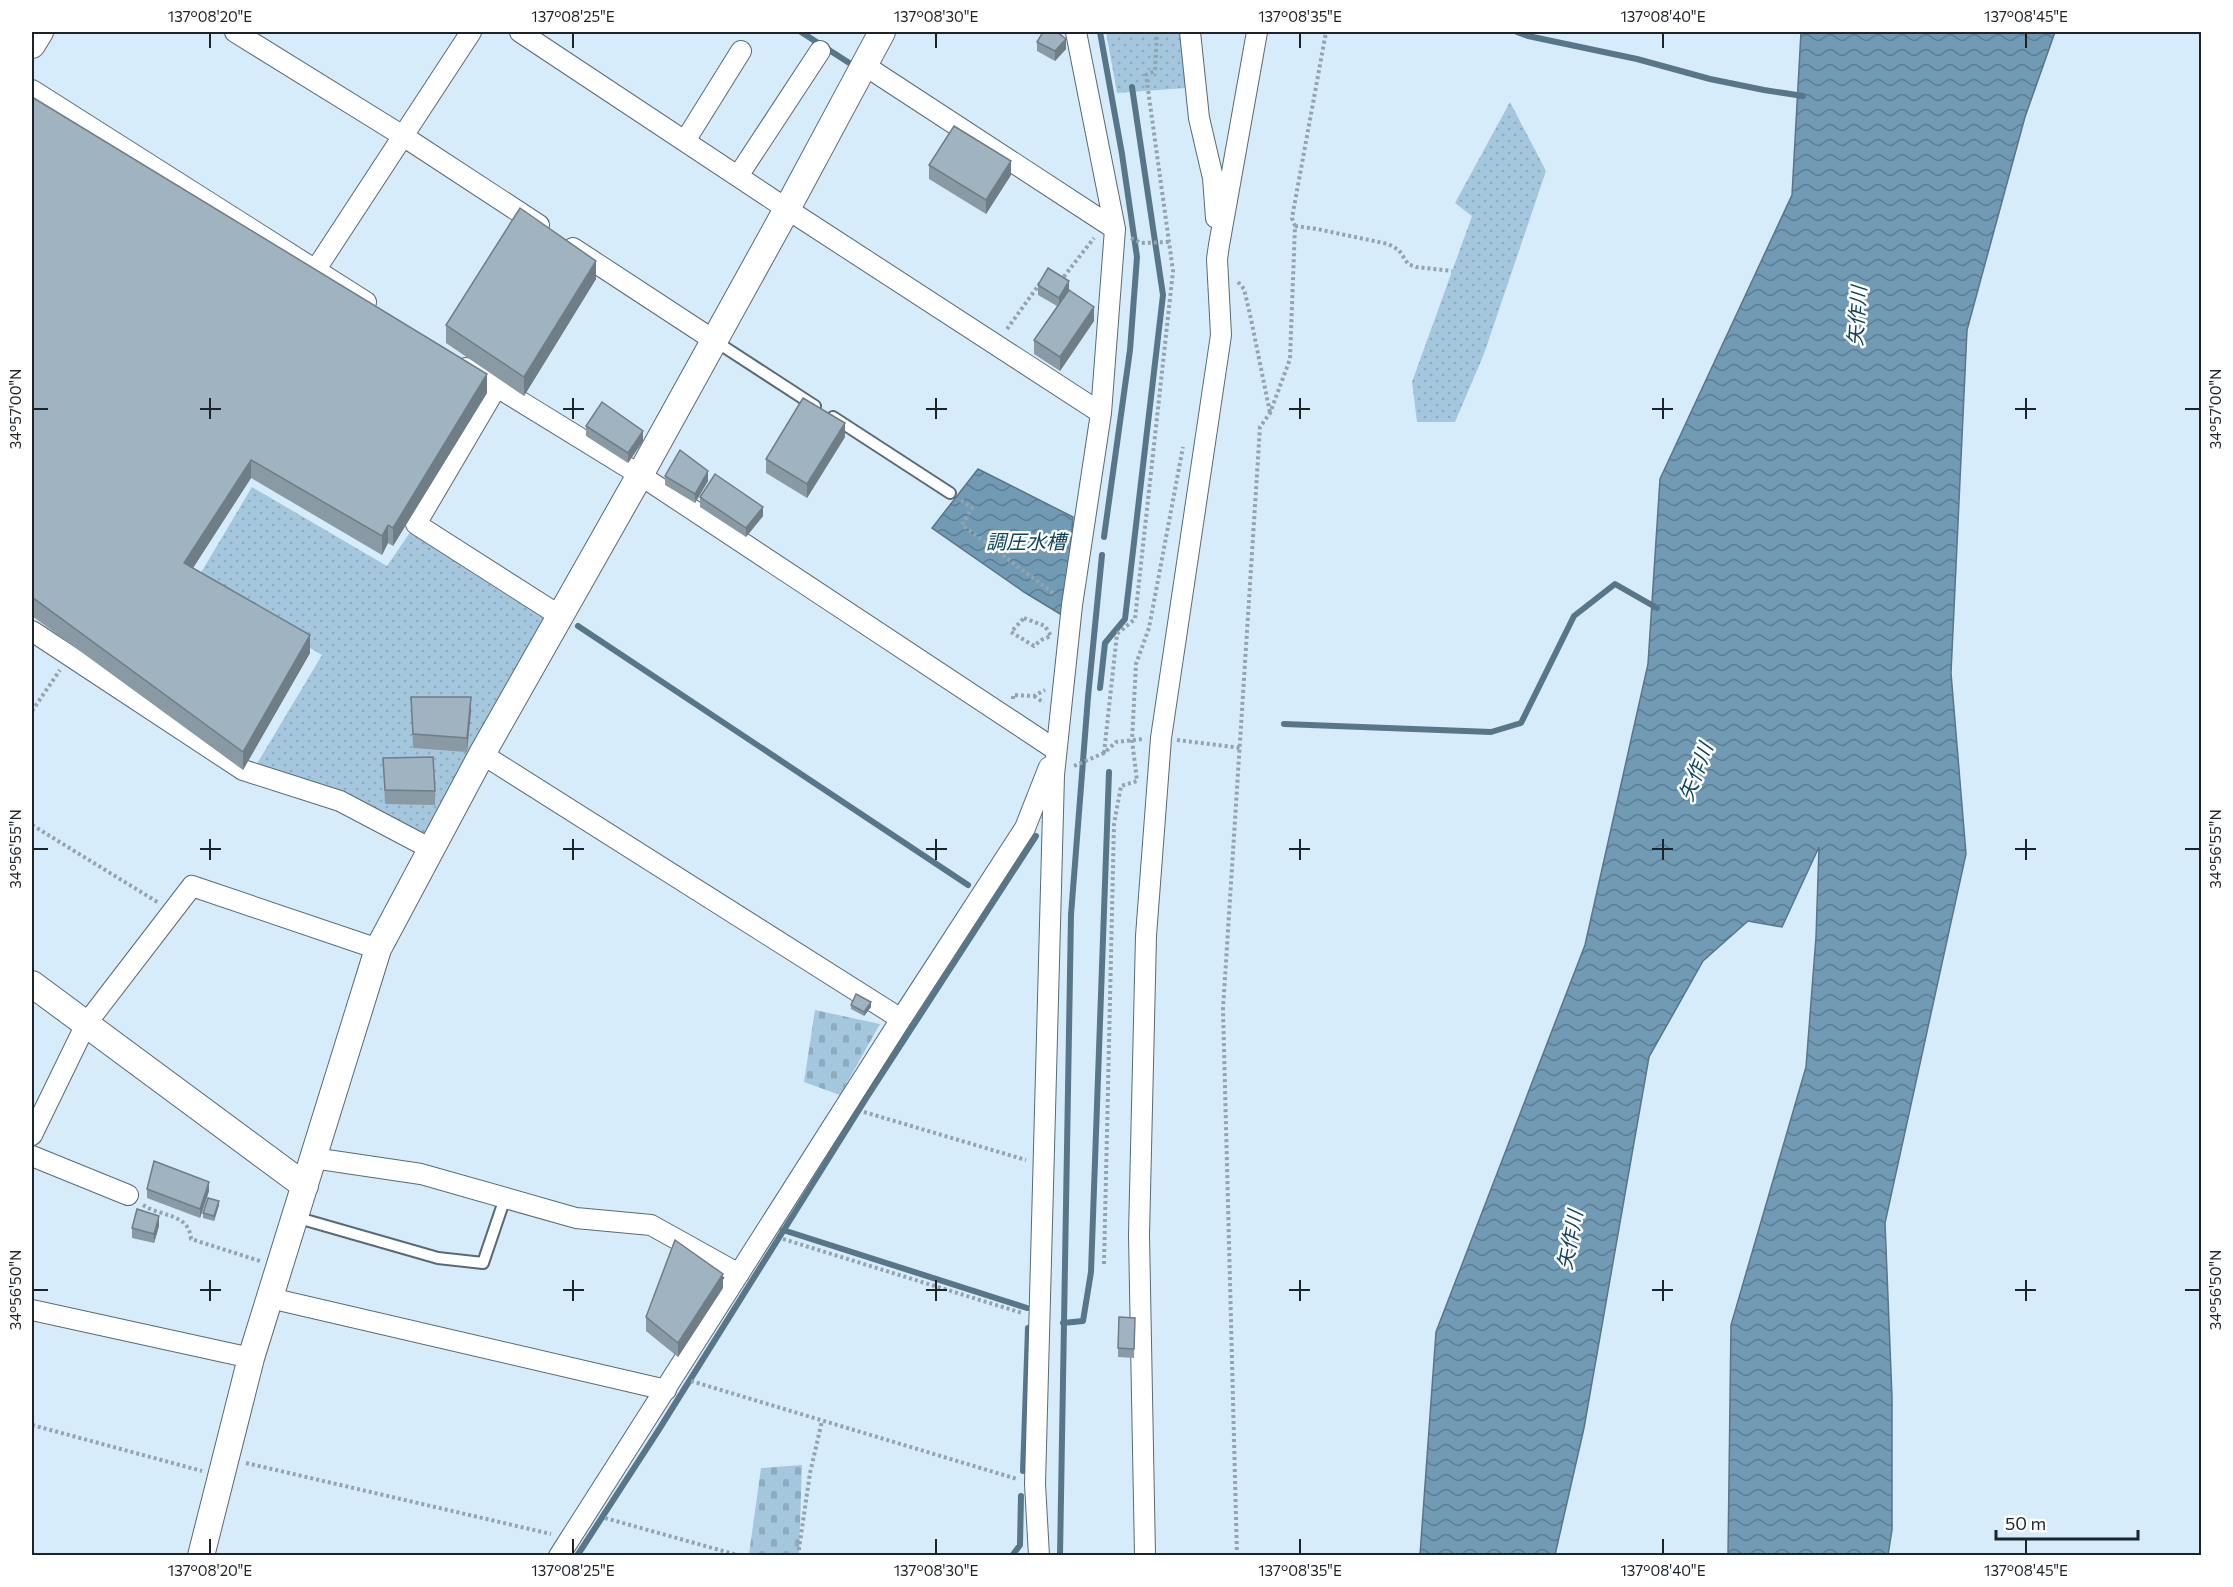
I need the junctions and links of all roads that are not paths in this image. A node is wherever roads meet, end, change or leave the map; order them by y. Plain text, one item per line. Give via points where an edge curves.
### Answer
1 (40, 32) edge
2 (235, 32) edge
3 (471, 32) edge
4 (520, 32) edge
5 (882, 32) edge
6 (1076, 32) edge
7 (1190, 32) edge
8 (1257, 32) edge
9 (32, 45) edge
10 (741, 51) dead end
11 (820, 51) dead end
12 (864, 65) junction
13 (32, 90) edge
14 (403, 136) junction
15 (685, 141) junction
16 (738, 176) junction
17 (787, 209) junction
18 (1110, 226) junction
19 (1218, 252) junction
20 (316, 268) junction
21 (383, 313) edge
22 (715, 341) junction
23 (449, 357) edge
24 (496, 388) junction
25 (1101, 413) junction
26 (640, 475) junction
27 (950, 493) road end
28 (560, 616) junction
29 (32, 631) edge
30 (1056, 750) junction
31 (482, 754) junction
32 (433, 850) junction
33 (378, 949) junction
34 (32, 984) edge
35 (901, 1019) junction
36 (87, 1024) junction
37 (32, 1135) edge
38 (32, 1156) edge
39 (313, 1158) junction
40 (304, 1186) junction
41 (128, 1195) road end
42 (505, 1198) junction
43 (295, 1217) junction
44 (739, 1274) junction
45 (270, 1298) junction
46 (32, 1310) edge
47 (251, 1358) junction
48 (670, 1384) junction
49 (201, 1556) edge
50 (560, 1556) edge
51 (1039, 1556) edge
52 (1145, 1556) edge

1 - 9 street
2 - 14 street
3 - 14 street
4 - 15 street
5 - 12 street
6 - 18 street
7 - 19 street via 1199,118 1213,178
8 - 19 street
10 - 15 street
11 - 16 street
12 - 17 street
12 - 18 street
13 - 20 street
14 - 20 street
14 - 22 street
15 - 16 street
16 - 17 street
17 - 22 street
17 - 25 street
18 - 25 street
19 - 52 street via 1221,335 1161,738 1146,936 1139,1235
20 - 21 street
22 - 26 street
22 - 27 lane
23 - 24 street
24 - 26 street
24 - 28 street via 416,524
25 - 30 street via 1072,605
26 - 28 street
26 - 30 street
28 - 31 street
29 - 32 street via 243,770 340,801
30 - 35 street via 1025,828
30 - 51 street via 1035,1484
31 - 32 street
31 - 35 street
32 - 33 street
33 - 36 street via 192,886
33 - 39 street
34 - 36 street
35 - 44 street
36 - 37 street
36 - 40 street
38 - 41 street
39 - 40 street
39 - 42 street via 421,1174
40 - 43 street
42 - 43 lane via 483,1263 438,1258
42 - 44 street via 576,1218 651,1225
43 - 45 street
44 - 48 street
45 - 47 street
45 - 48 street
46 - 47 street
47 - 49 street
48 - 50 street

